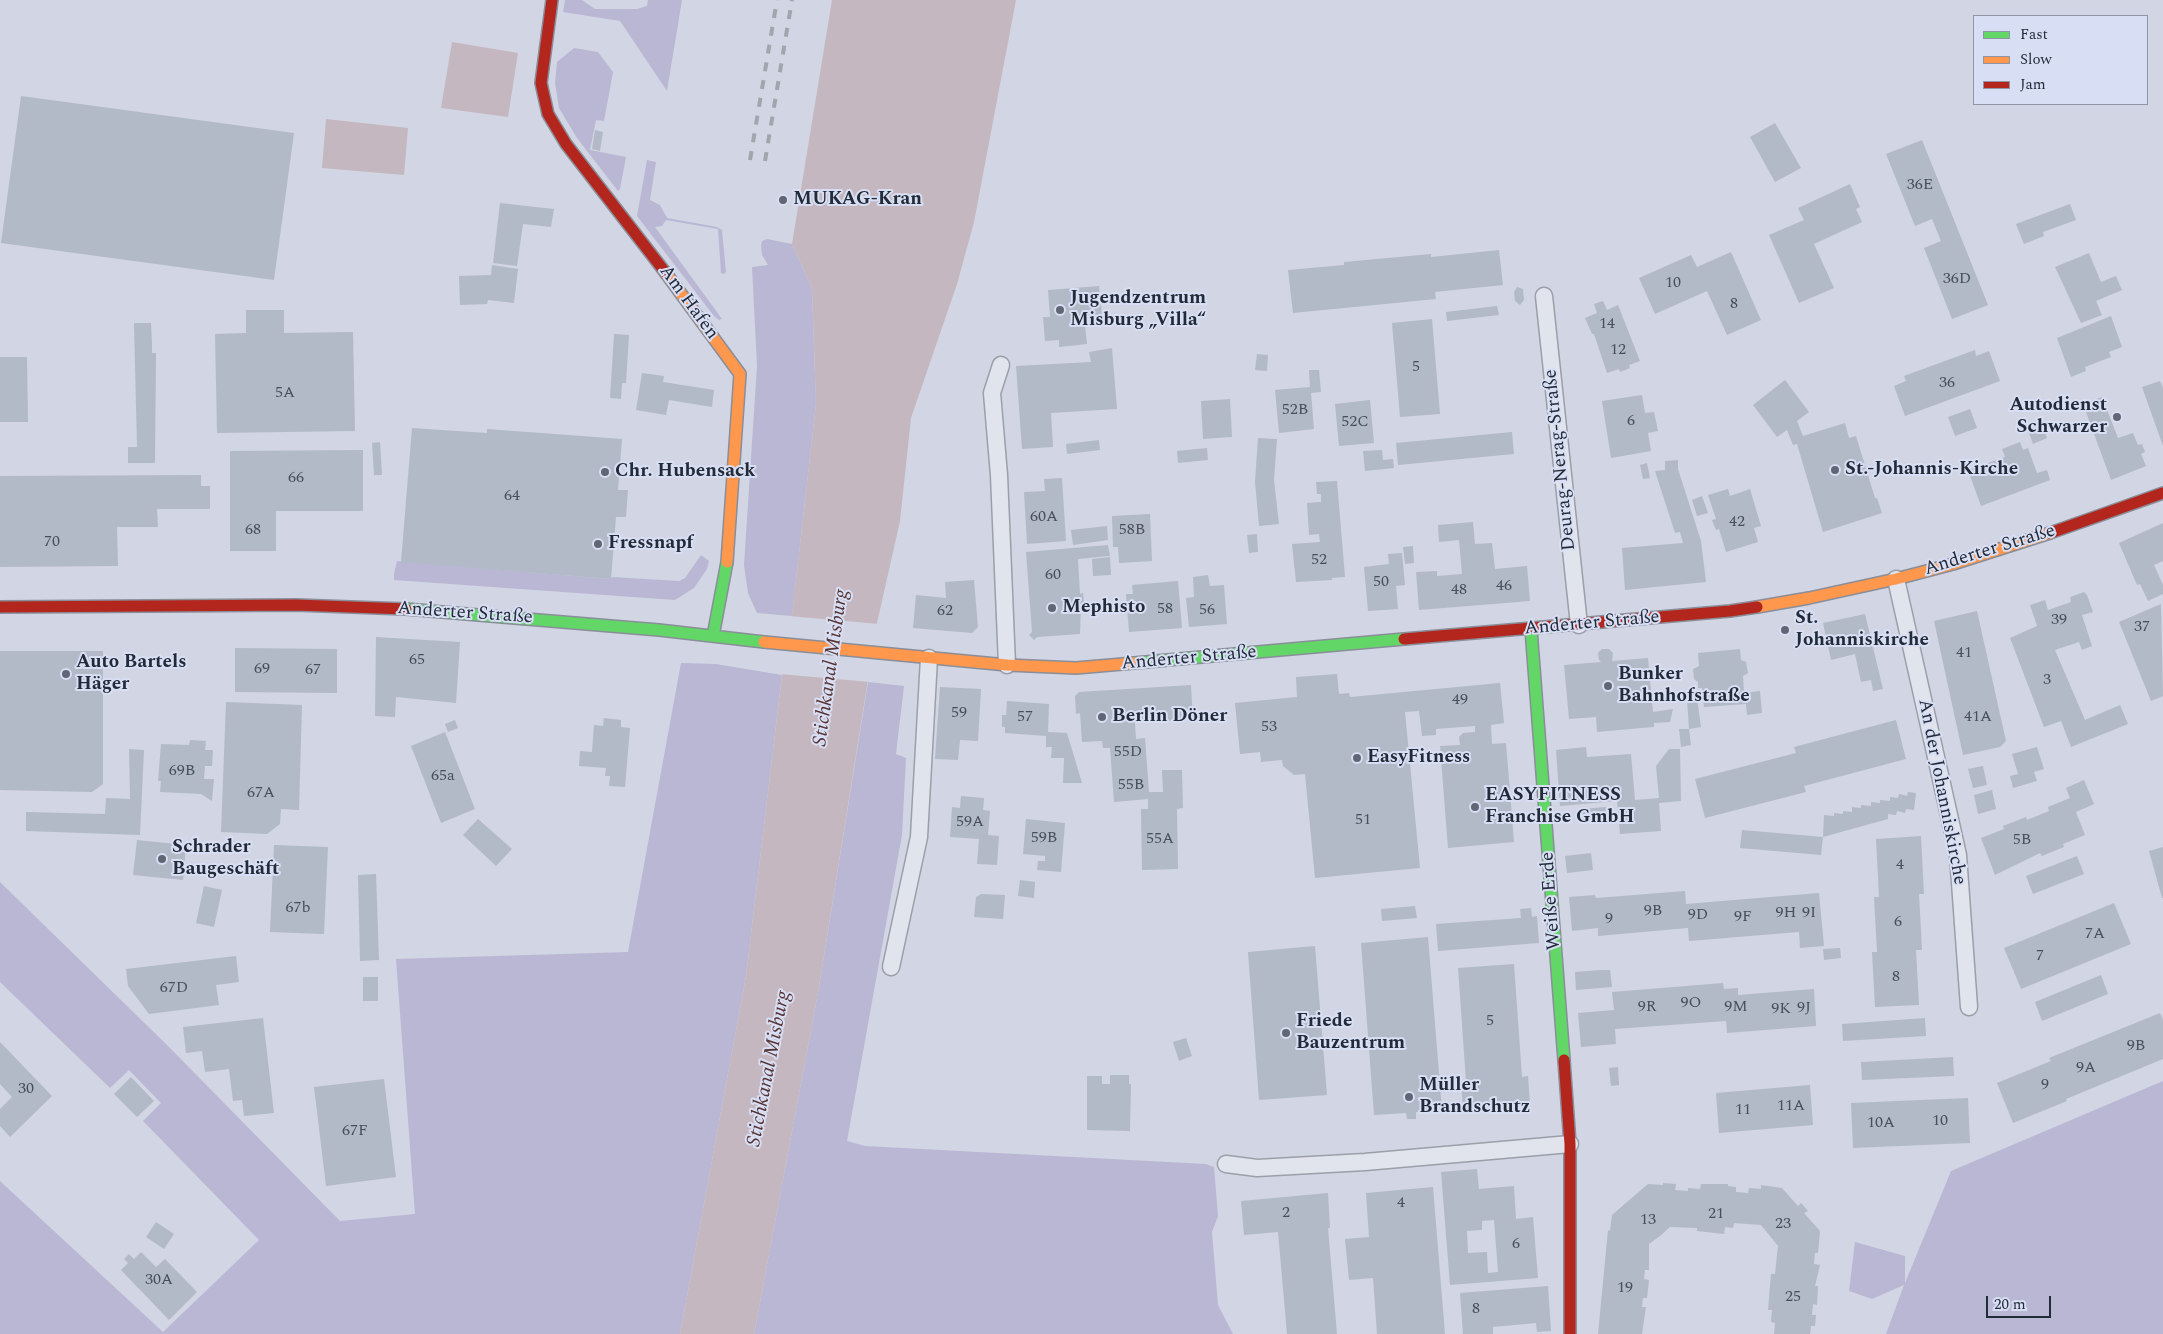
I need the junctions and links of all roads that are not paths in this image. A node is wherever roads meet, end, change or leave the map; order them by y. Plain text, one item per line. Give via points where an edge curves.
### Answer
1 (552, 0) edge
2 (1544, 296) dead end
3 (1001, 365) dead end
4 (2163, 493) edge
5 (1896, 579) junction
6 (0, 607) edge
7 (1580, 625) junction
8 (1531, 629) junction
9 (713, 636) junction
10 (929, 658) junction
11 (1006, 665) junction
12 (891, 967) dead end
13 (1969, 1007) dead end
14 (1570, 1144) junction
15 (1226, 1164) dead end
16 (1570, 1334) edge

1 - 9 main road, Am Hafen via 541,82 548,114 566,144 740,374 728,554
2 - 7 street, Deurag-Nerag-Straße
3 - 11 street via 992,393 999,475
4 - 5 main road, Anderter Straße via 1999,550
5 - 7 main road, Anderter Straße via 1809,598 1730,610
5 - 13 street, An der Johanniskirche via 1958,855
6 - 9 main road, Anderter Straße via 296,605 388,608
7 - 8 main road, Anderter Straße
8 - 11 main road, Anderter Straße via 1076,668
8 - 14 main road, Weiße Erde
9 - 10 main road, Anderter Straße
10 - 11 main road, Anderter Straße
10 - 12 street via 919,837
14 - 15 street via 1267,1168
14 - 16 main road, Weiße Erde

